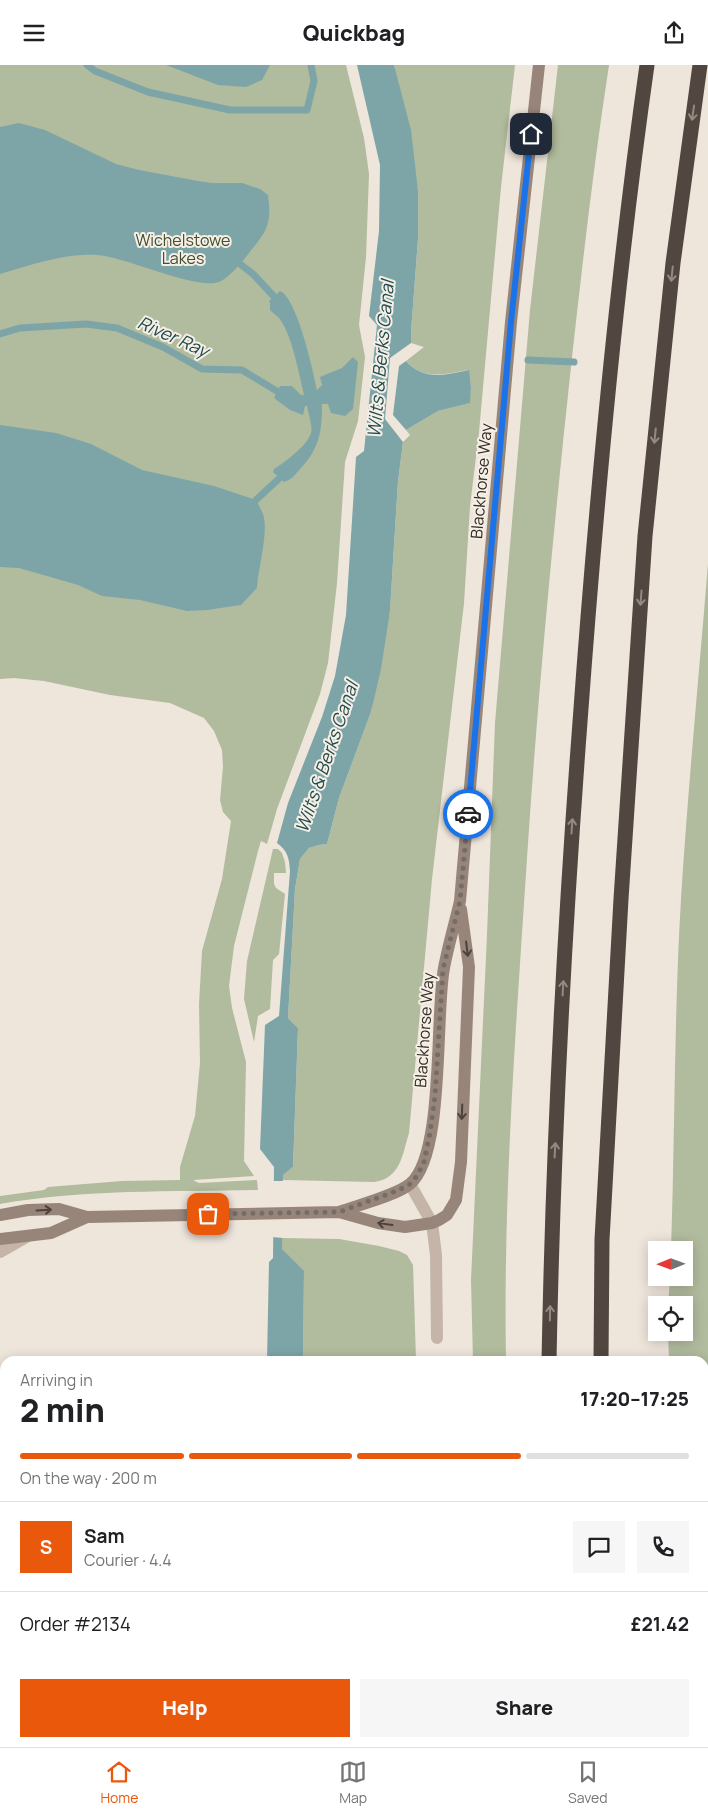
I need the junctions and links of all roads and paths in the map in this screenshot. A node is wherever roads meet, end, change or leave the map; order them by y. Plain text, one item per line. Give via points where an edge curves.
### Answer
1 (539, 65) edge
2 (647, 65) edge
3 (700, 65) edge
4 (460, 901) junction
5 (410, 1184) junction
6 (339, 1212) junction
7 (0, 1215) edge
8 (87, 1217) junction
9 (432, 1223) junction
10 (28, 1235) junction
11 (0, 1239) edge
12 (0, 1251) edge
13 (437, 1338) dead end
14 (549, 1356) edge
15 (601, 1356) edge

1 - 4 main road, Blackhorse Way via 511,322
14 -> 2 highway via 551,1228 569,873 594,531
3 -> 15 highway via 672,273 645,546 620,908 602,1240
4 - 5 main road, Blackhorse Way via 443,969 435,1096 428,1146 424,1162
4 -> 9 main road, Blackhorse Way via 469,967 461,1162 456,1200 446,1215
5 - 6 main road
5 - 9 street
6 - 8 main road
9 -> 6 main road via 405,1227
7 -> 8 main road via 58,1209
8 - 10 main road via 52,1233
9 - 13 street via 436,1255
10 - 11 main road
10 - 12 street

